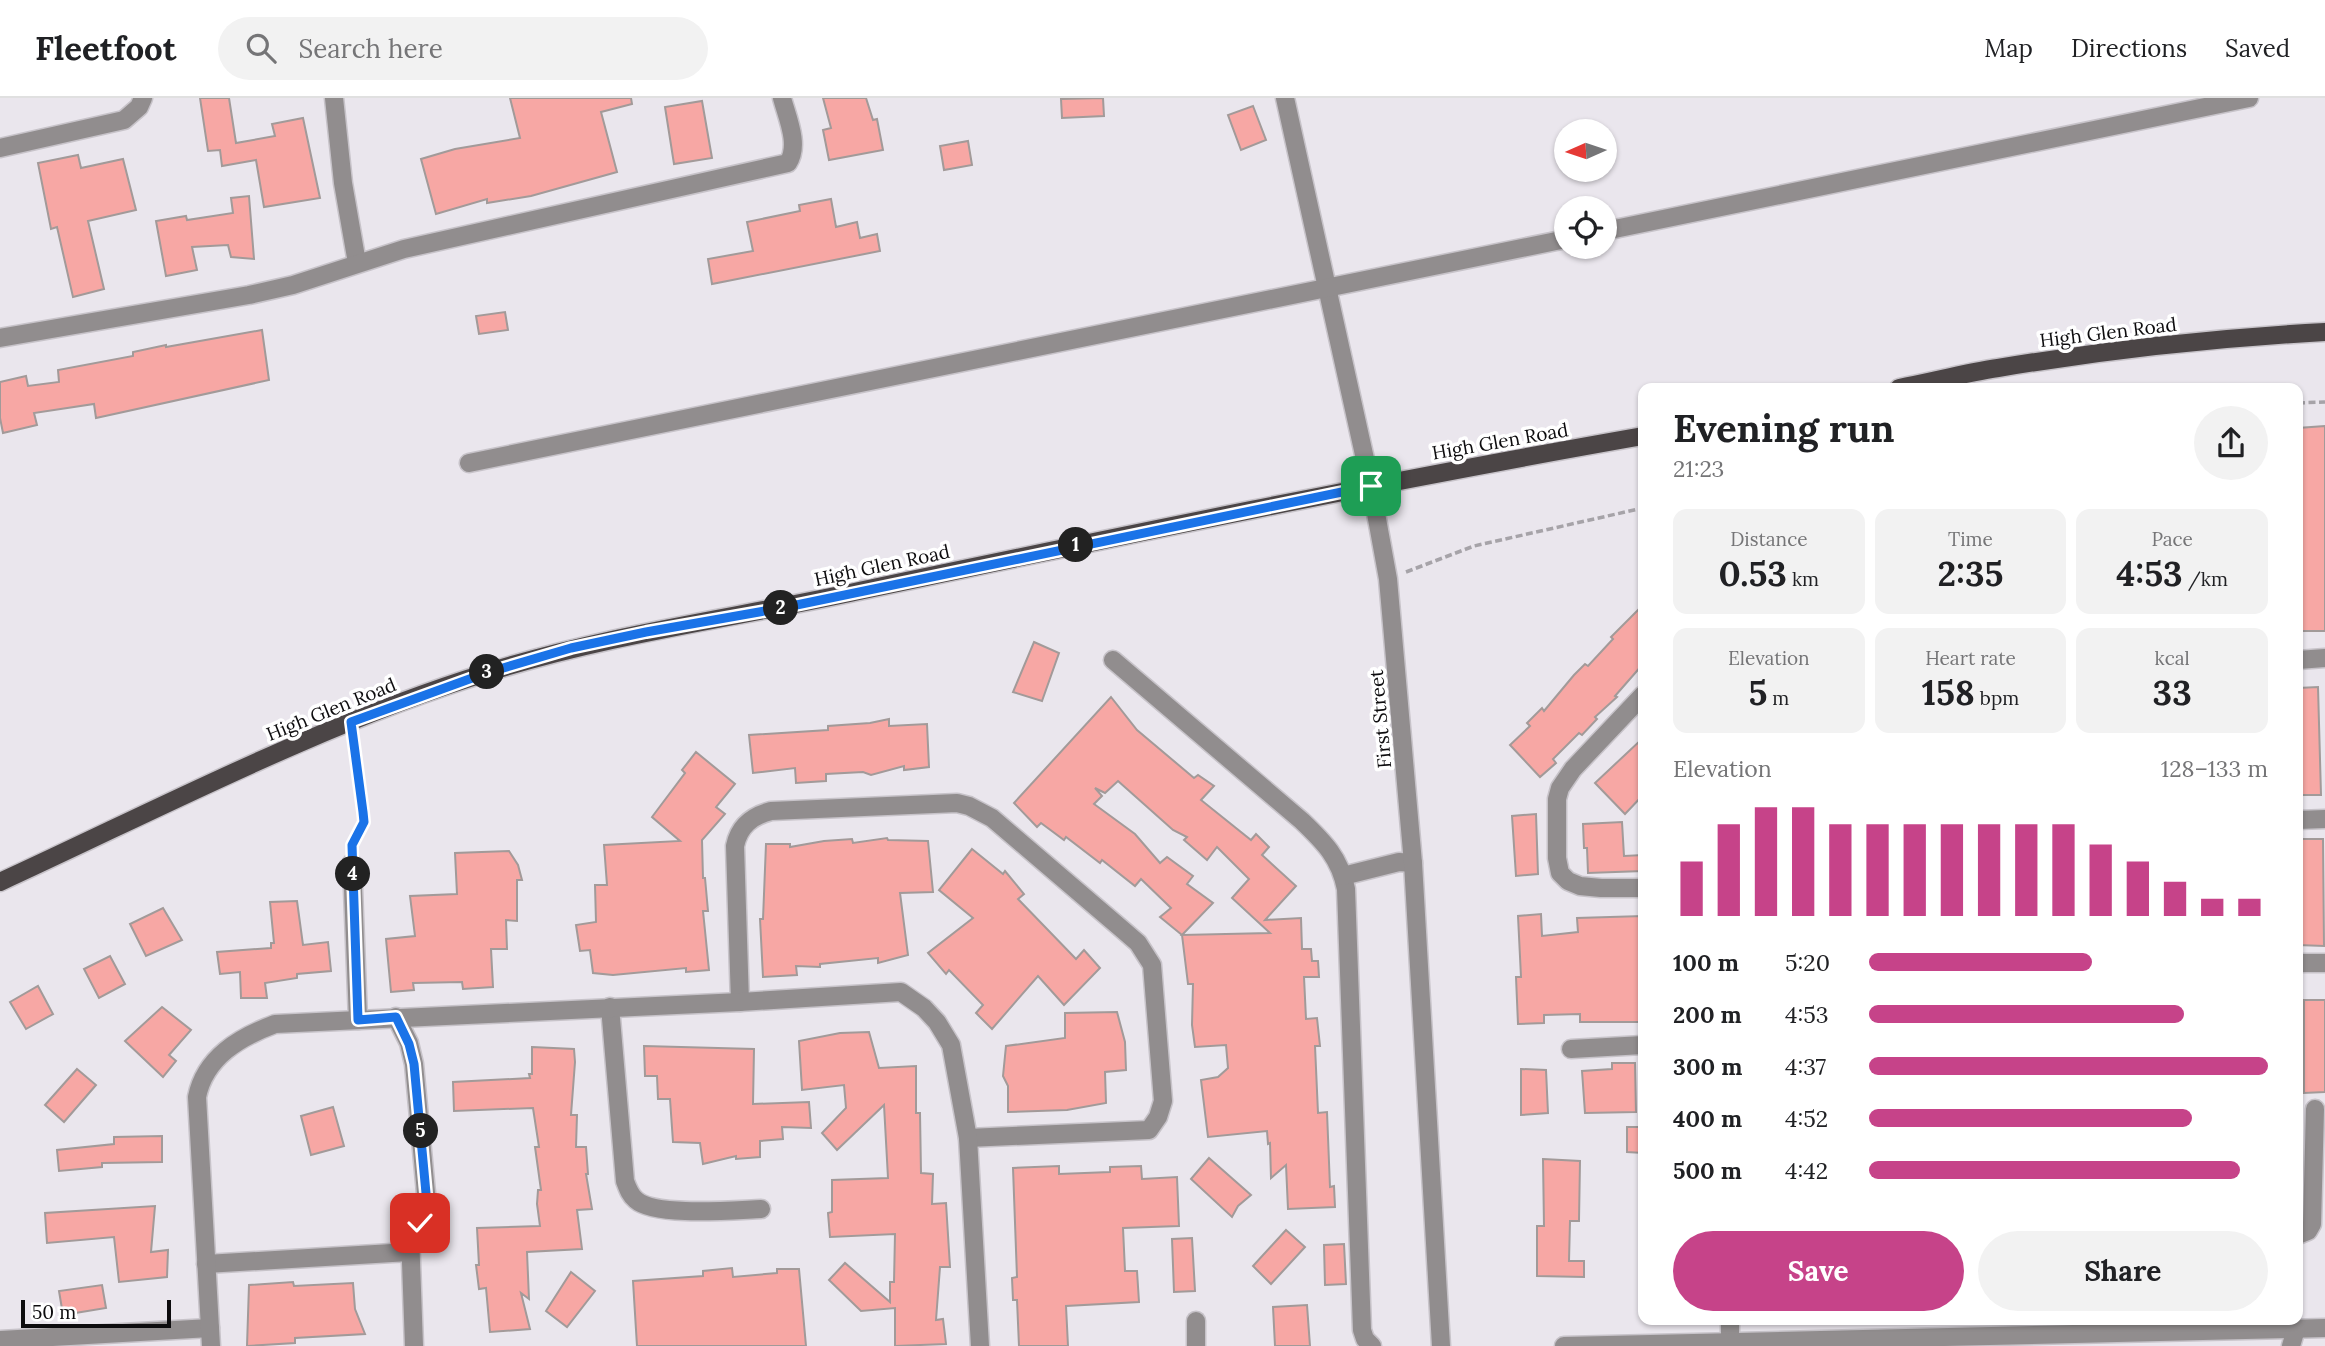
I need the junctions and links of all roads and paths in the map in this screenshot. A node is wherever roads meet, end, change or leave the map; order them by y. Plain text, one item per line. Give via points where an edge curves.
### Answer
1 (143, 98) edge
2 (334, 98) edge
3 (782, 98) edge
4 (1285, 98) edge
5 (2249, 98) edge
6 (0, 148) edge
7 (1617, 229) edge
8 (1554, 241) edge
9 (357, 263) junction
10 (1326, 288) junction
11 (2325, 332) edge
12 (0, 338) edge
13 (1923, 383) edge
14 (2325, 401) edge
15 (2303, 403) edge
16 (1638, 437) edge
17 (469, 464) dead end
18 (1371, 486) junction
19 (1638, 509) edge
20 (1388, 579) junction
21 (2325, 658) edge
22 (1113, 660) dead end
23 (2303, 660) edge
24 (1638, 700) edge
25 (351, 722) junction
26 (2325, 819) edge
27 (2303, 820) edge
28 (352, 863) joint
29 (1413, 863) junction
30 (1343, 876) junction
31 (0, 882) edge
32 (1638, 888) edge
33 (2303, 963) edge
34 (2325, 963) edge
35 (740, 1002) junction
36 (610, 1007) junction
37 (396, 1017) junction
38 (358, 1020) junction
39 (1638, 1045) edge
40 (1571, 1049) dead end
41 (2313, 1107) edge
42 (968, 1138) junction
43 (761, 1209) dead end
44 (2303, 1233) edge
45 (409, 1252) junction
46 (206, 1264) junction
47 (1196, 1321) dead end
48 (1730, 1325) edge
49 (2037, 1326) edge
50 (2325, 1328) edge
51 (210, 1337) edge
52 (2294, 1337) edge
53 (0, 1340) edge
54 (2103, 1340) edge
55 (1730, 1341) junction
56 (1938, 1341) edge
57 (1796, 1343) edge
58 (414, 1346) edge
59 (980, 1346) edge
60 (1196, 1346) edge
61 (1372, 1346) edge
62 (1441, 1346) edge
63 (1564, 1346) edge
64 (1646, 1346) edge

1 - 6 street via 124,120
2 - 9 street
3 - 9 street via 793,145 788,163
4 - 10 street, First Street
5 - 7 street
8 - 10 street
9 - 12 street via 249,295
10 - 17 street
10 - 18 street, First Street
11 - 13 main road, High Glen Road via 2108,352
14 - 15 path
16 - 18 main road, High Glen Road
18 - 20 street, First Street
18 - 25 main road, High Glen Road via 571,648
19 - 20 path via 1474,546
20 - 29 street, First Street
21 - 23 street
22 - 30 street via 1302,821 1327,845
24 - 32 street via 1560,788 1557,858 1560,873 1580,886
25 - 28 path via 364,822 352,845
25 - 31 main road, High Glen Road
26 - 27 street
28 - 38 street
29 - 30 street via 1399,862
29 - 62 street, First Street
30 - 61 street via 1362,1330
33 - 34 street
35 - 36 street
35 - 42 street via 901,992 937,1023 951,1045
35 - 42 street via 735,846 737,835 751,819 771,811 957,803 992,818 1147,954 1152,965 1163,1101 1149,1130
36 - 37 street
36 - 43 street via 629,1192 659,1210
37 - 38 street
37 - 45 street via 414,1064 427,1206 410,1234
38 - 46 street via 275,1024 226,1049 205,1075 197,1097
39 - 40 street
41 - 44 street via 2314,1214
42 - 59 street
45 - 46 street
45 - 58 street
46 - 51 street
47 - 60 street
48 - 55 street
49 - 54 street
49 - 56 street
50 - 52 street
51 - 53 street
52 - 54 street
55 - 57 street
55 - 64 street
56 - 57 street
63 - 64 street

